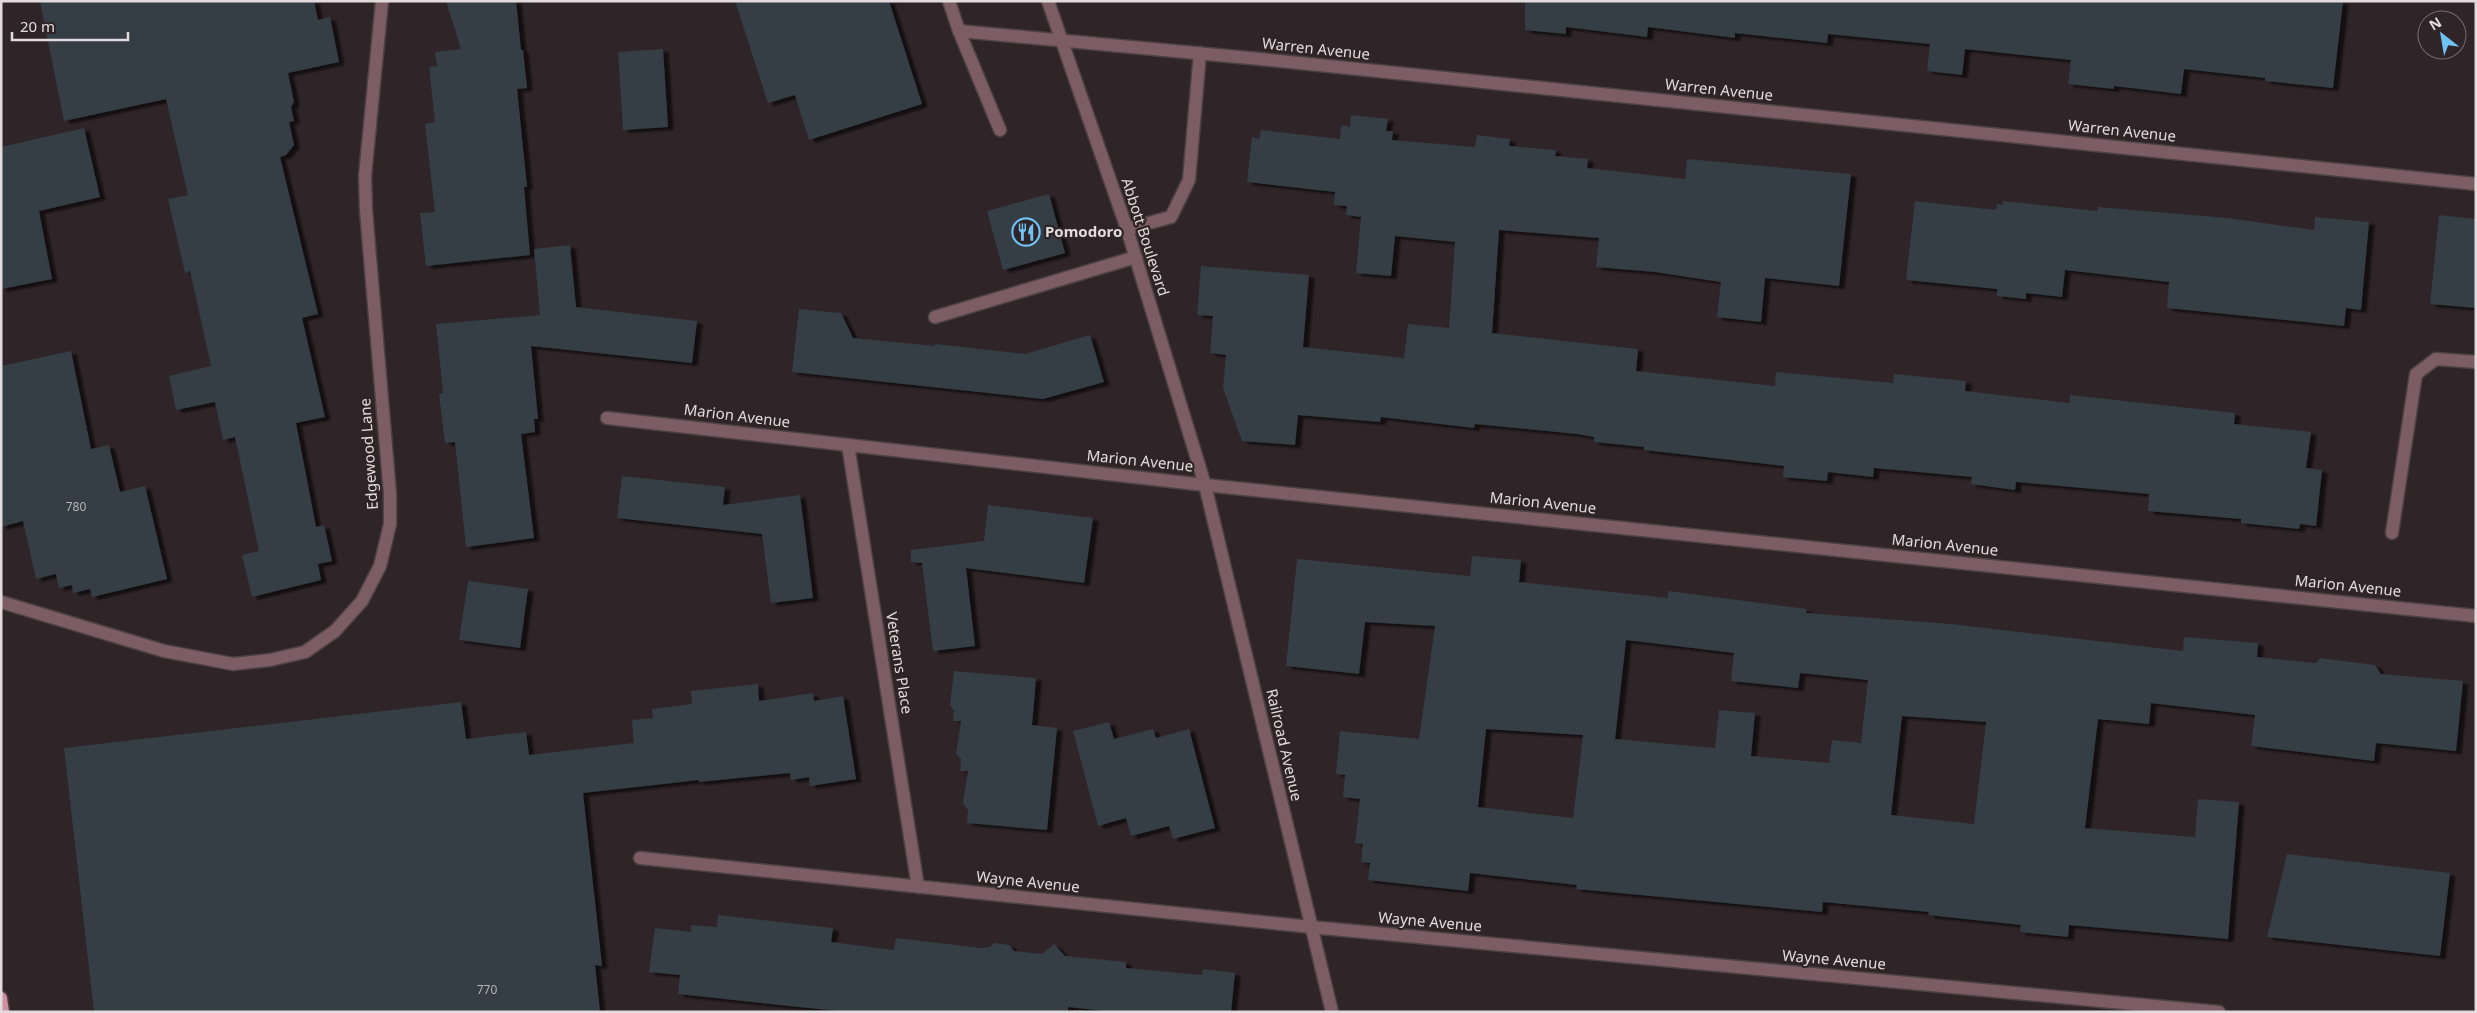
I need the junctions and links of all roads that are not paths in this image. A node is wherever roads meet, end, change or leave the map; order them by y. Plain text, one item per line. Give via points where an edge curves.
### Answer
1 (382, 1) edge
2 (949, 1) edge
3 (1048, 1) edge
4 (959, 30) junction
5 (1061, 39) junction
6 (1200, 53) junction
7 (1000, 130) dead end
8 (2476, 184) edge
9 (1127, 229) junction
10 (1136, 257) junction
11 (935, 317) dead end
12 (2476, 362) edge
13 (607, 418) dead end
14 (848, 445) junction
15 (1206, 485) junction
16 (2392, 533) dead end
17 (1, 602) edge
18 (2476, 616) edge
19 (640, 858) dead end
20 (918, 886) junction
21 (1311, 927) junction
22 (1, 998) edge
23 (3, 1012) edge
24 (1332, 1012) edge
25 (2219, 1012) edge

1 - 17 street, Edgewood Lane via 366,194 390,524 380,566 362,601 335,631 305,652 233,664 164,651
2 - 4 street
3 - 5 street, Abbott Boulevard
4 - 5 street, Warren Avenue
4 - 7 street
5 - 6 street, Warren Avenue
5 - 9 street, Abbott Boulevard
6 - 8 street, Warren Avenue
6 - 9 street via 1189,180 1171,217
9 - 10 street, Abbott Boulevard
10 - 11 street
10 - 15 street, Abbott Boulevard
12 - 16 street via 2436,360 2416,374
13 - 14 street, Marion Avenue
14 - 15 street, Marion Avenue
14 - 20 street, Veterans Place
15 - 18 street, Marion Avenue
15 - 21 street, Railroad Avenue
19 - 20 street, Wayne Avenue
20 - 21 street, Wayne Avenue
21 - 24 street, Railroad Avenue
21 - 25 street, Wayne Avenue
22 - 23 main road

